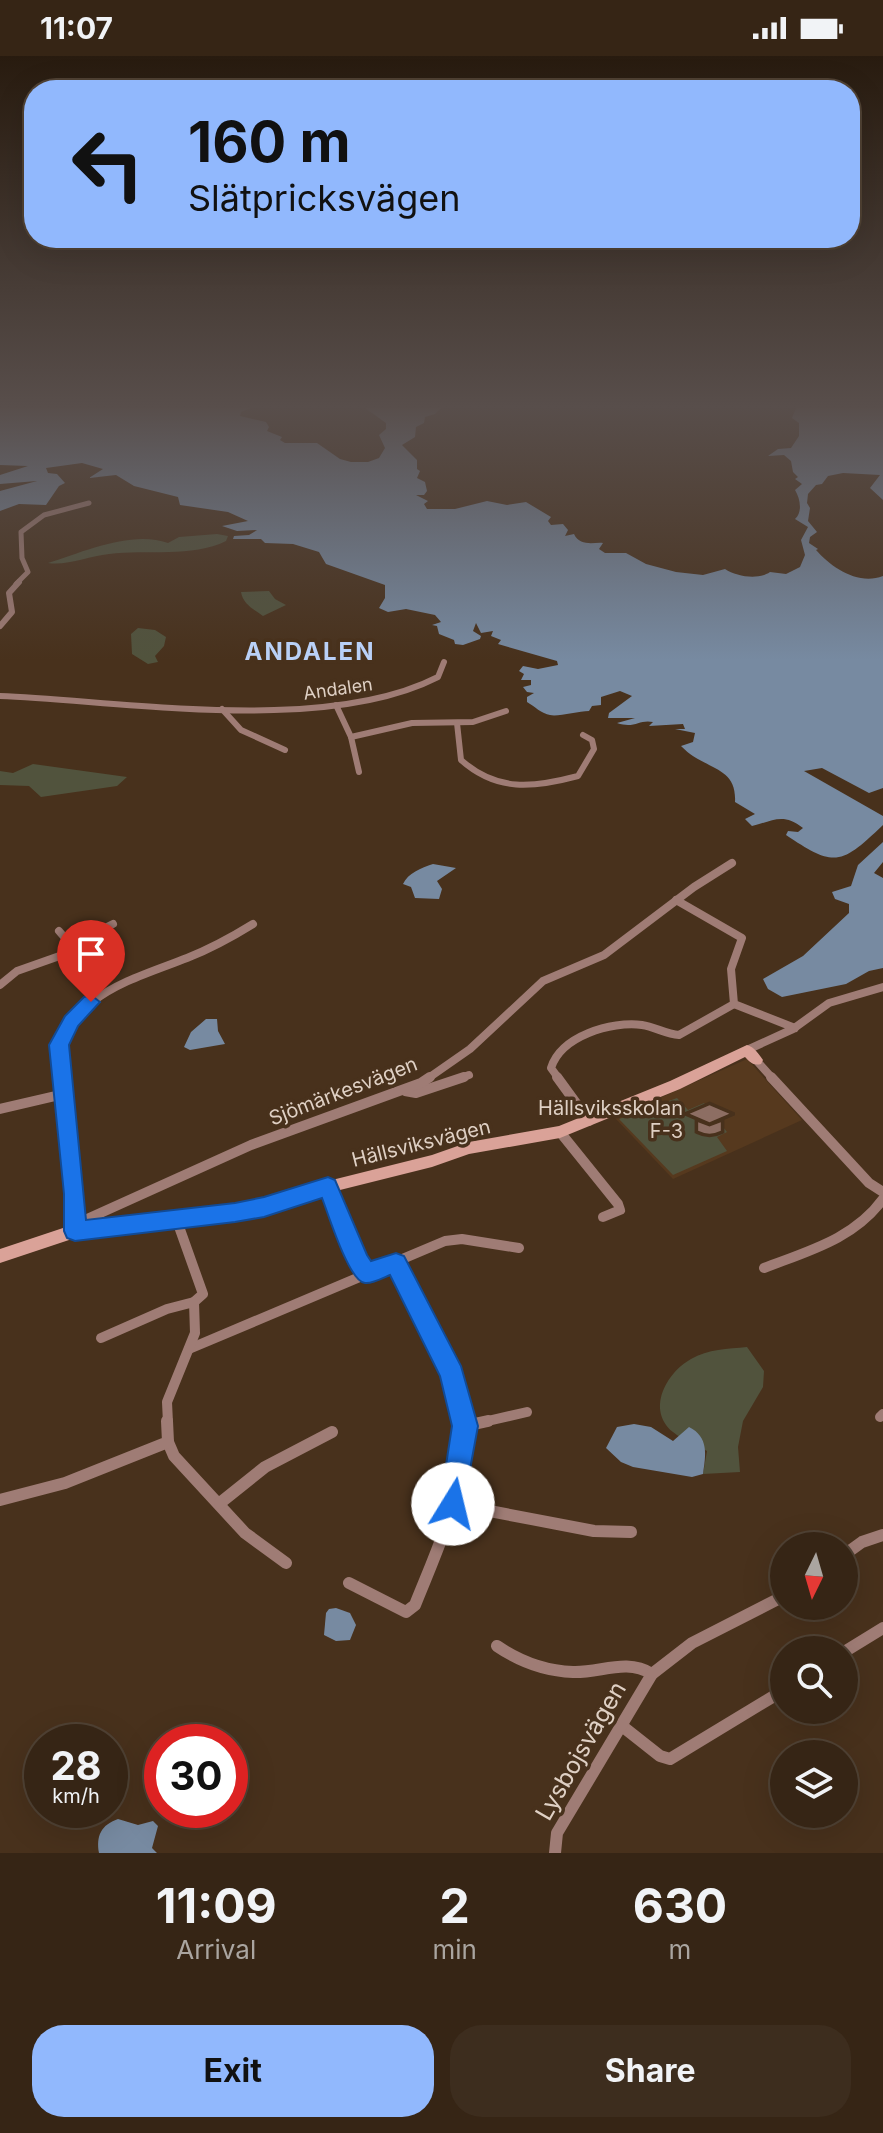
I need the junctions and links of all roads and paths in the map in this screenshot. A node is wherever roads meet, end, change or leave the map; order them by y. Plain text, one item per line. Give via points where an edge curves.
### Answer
1 (89, 503) dead end
2 (0, 626) edge
3 (444, 662) dead end
4 (0, 696) edge
5 (336, 705) junction
6 (222, 709) junction
7 (506, 711) dead end
8 (457, 723) junction
9 (583, 735) dead end
10 (351, 737) junction
11 (285, 750) dead end
12 (359, 772) dead end
13 (732, 863) dead end
14 (676, 900) junction
15 (113, 924) dead end
16 (253, 924) dead end
17 (59, 931) dead end
18 (71, 945) junction
19 (0, 985) edge
20 (883, 987) edge
21 (734, 1004) junction
22 (795, 1028) junction
23 (751, 1055) junction
24 (469, 1075) dead end
25 (404, 1091) junction
26 (64, 1094) junction
27 (0, 1109) edge
28 (589, 1121) junction
29 (560, 1132) junction
30 (328, 1187) junction
31 (883, 1192) edge
32 (883, 1199) edge
33 (603, 1217) dead end
34 (177, 1221) junction
35 (75, 1228) junction
36 (519, 1248) dead end
37 (0, 1256) edge
38 (396, 1263) junction
39 (764, 1268) dead end
40 (366, 1273) junction
41 (194, 1302) junction
42 (101, 1338) dead end
43 (189, 1349) junction
44 (527, 1412) dead end
45 (465, 1426) junction
46 (332, 1432) dead end
47 (168, 1442) junction
48 (0, 1500) edge
49 (220, 1503) junction
50 (453, 1504) junction
51 (631, 1532) dead end
52 (883, 1535) edge
53 (858, 1545) edge
54 (286, 1563) dead end
55 (349, 1583) dead end
56 (770, 1603) edge
57 (883, 1628) edge
58 (858, 1643) edge
59 (497, 1646) dead end
60 (652, 1674) junction
61 (770, 1698) edge
62 (622, 1726) junction
63 (555, 1853) edge

1 - 2 street via 42,516 21,532 28,572 7,591 3,601 12,612
3 - 5 street, Andalen via 438,677 402,694
4 - 6 street, Andalen
5 - 6 street, Andalen
5 - 10 street
6 - 11 street via 240,729
7 - 8 street
8 - 9 street via 461,760 498,783 578,776 594,749
8 - 10 street via 412,723
10 - 12 street
13 - 14 street, Sjömärkesvägen
14 - 21 street via 742,938 731,969
14 - 25 street, Sjömärkesvägen via 604,955 543,981 460,1057
15 - 18 street
16 - 26 street via 91,1002 71,1021 59,1045
17 - 18 street
18 - 19 street via 68,953 17,971
20 - 22 street, Hällsviksvägen via 829,1003
21 - 22 street
21 - 28 street via 679,1035 636,1025 565,1044 551,1068
22 - 23 street, Hällsviksvägen
23 - 28 street, Hällsviksvägen
23 - 31 street
24 - 25 street via 416,1093
25 - 35 street, Sjömärkesvägen via 251,1145
26 - 27 street
26 - 35 street
28 - 29 street, Hällsviksvägen
29 - 30 street, Hällsviksvägen via 469,1148
29 - 33 street via 618,1204 620,1210
30 - 34 street, Hällsviksvägen via 264,1207
30 - 40 street
32 - 39 street via 866,1220
34 - 35 street, Hällsviksvägen
34 - 41 street via 202,1287 203,1294
35 - 37 street, Hällsviksvägen
36 - 38 street via 453,1239
38 - 40 street
38 - 45 street via 452,1374
40 - 43 street
41 - 42 street
41 - 43 street via 195,1333
43 - 47 street via 167,1402
44 - 45 street
45 - 50 street
46 - 49 street via 265,1467
47 - 48 street via 59,1487
47 - 49 street via 174,1456
49 - 54 street via 245,1533
50 - 51 street via 594,1531
50 - 55 street via 415,1605 406,1612
52 - 53 street
56 - 60 street, Lysbojsvägen via 692,1643
57 - 58 street
59 - 60 street, Lysbojsvägen via 552,1669 625,1666
60 - 62 street, Lysbojsvägen
61 - 62 street via 670,1759
62 - 63 street, Lysbojsvägen via 557,1833

